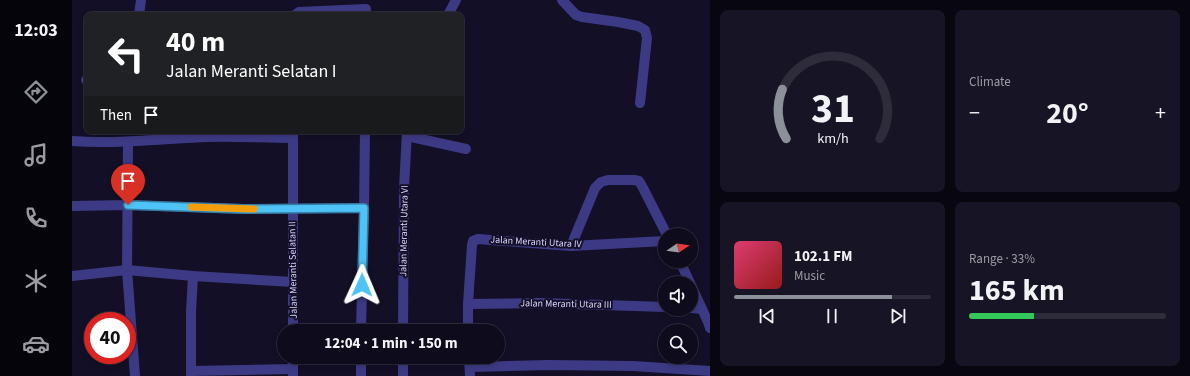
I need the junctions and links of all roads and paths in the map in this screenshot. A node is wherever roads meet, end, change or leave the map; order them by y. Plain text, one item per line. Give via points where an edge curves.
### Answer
1 (141, 0) edge
2 (456, 0) edge
3 (562, 0) edge
4 (366, 8) edge
5 (139, 12) edge
6 (299, 12) edge
7 (450, 12) edge
8 (640, 103) dead end
9 (210, 134) edge
10 (293, 134) edge
11 (365, 134) edge
12 (407, 134) edge
13 (411, 134) edge
14 (72, 141) edge
15 (128, 142) junction
16 (466, 149) dead end
17 (128, 205) junction
18 (72, 206) edge
19 (292, 208) junction
20 (364, 208) junction
21 (663, 228) edge
22 (658, 241) edge
23 (571, 246) junction
24 (127, 270) junction
25 (72, 276) edge
26 (193, 276) junction
27 (293, 282) junction
28 (698, 301) edge
29 (468, 304) junction
30 (658, 307) edge
31 (698, 309) edge
32 (702, 309) junction
33 (293, 324) edge
34 (361, 324) edge
35 (403, 324) edge
36 (468, 324) edge
37 (710, 328) edge
38 (361, 364) edge
39 (403, 364) edge
40 (470, 367) edge
41 (710, 370) edge
42 (293, 372) edge
43 (191, 374) edge
44 (135, 376) edge
45 (361, 376) edge
46 (403, 376) edge

1 - 5 street
2 - 7 street
3 - 8 street via 582,17 638,26 645,30 647,38
4 - 6 street
9 - 10 street
9 - 15 street
10 - 19 street, Jalan Meranti Selatan II
11 - 20 street
12 - 35 street, Jalan Meranti Utara VI
13 - 16 street
14 - 15 street
15 - 17 street
17 - 18 street
17 - 19 street
17 - 24 street
19 - 20 street
19 - 27 street, Jalan Meranti Selatan II
20 - 34 street
21 - 23 street via 639,181 608,180 595,188
22 - 23 street, Jalan Meranti Utara IV
23 - 29 street, Jalan Meranti Utara IV via 478,239 473,241
24 - 25 street
24 - 26 street
24 - 44 street
26 - 27 street
26 - 43 street
27 - 33 street, Jalan Meranti Selatan II
28 - 32 street
29 - 30 street, Jalan Meranti Utara III via 542,303
29 - 36 street
31 - 32 street
32 - 37 street
38 - 45 street
39 - 46 street
40 - 41 street via 633,366
42 - 43 street

